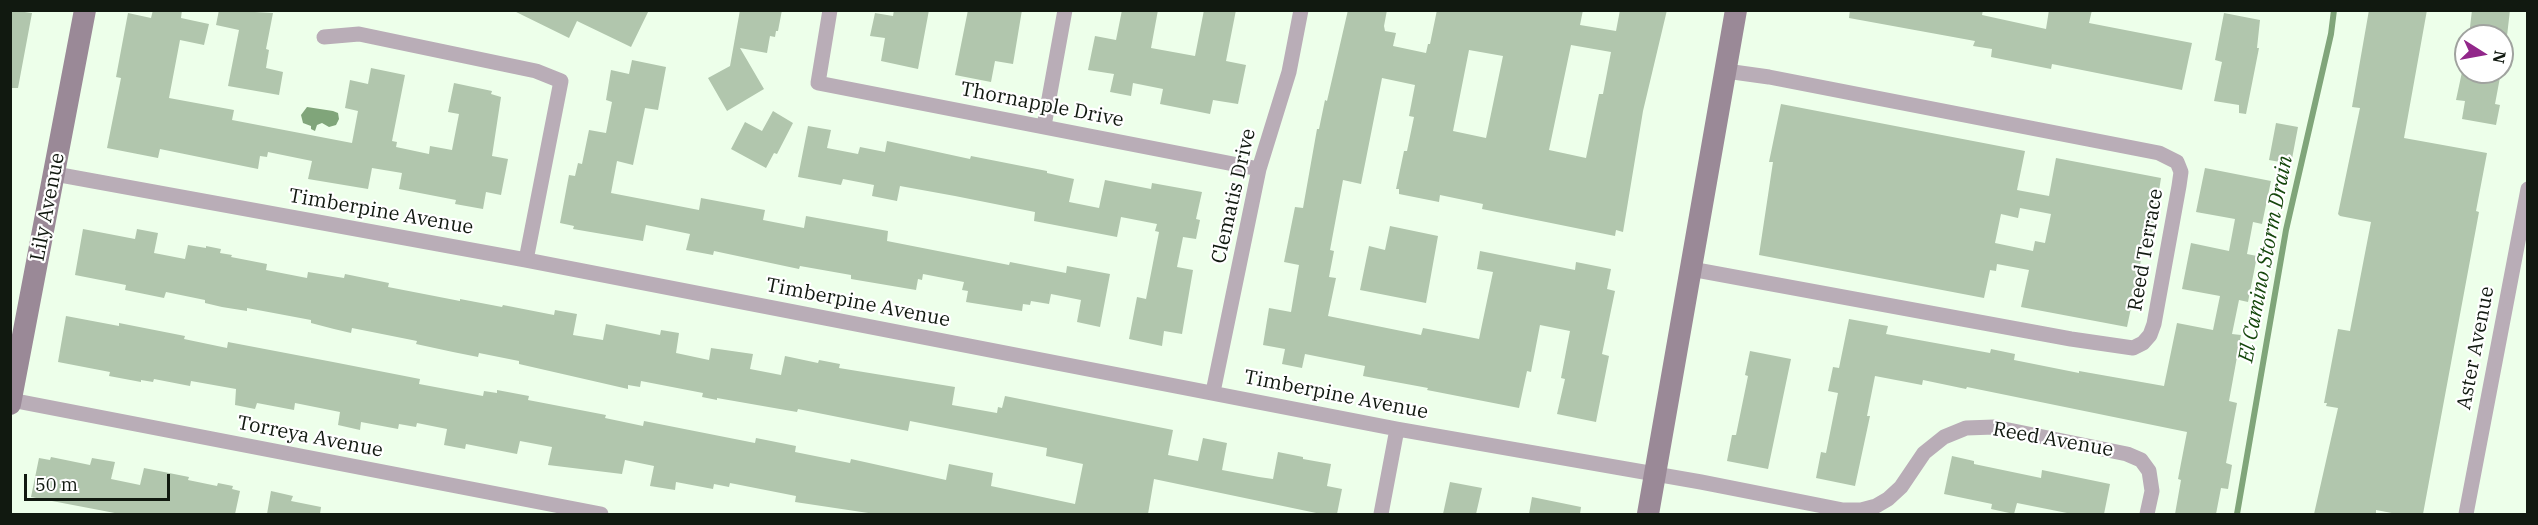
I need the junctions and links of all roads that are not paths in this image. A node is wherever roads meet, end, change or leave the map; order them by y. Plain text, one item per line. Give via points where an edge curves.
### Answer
1 (85, 10) edge
2 (830, 10) edge
3 (1065, 10) edge
4 (1301, 10) edge
5 (1736, 10) edge
6 (324, 36) dead end
7 (1726, 71) junction
8 (1044, 126) junction
9 (1258, 169) junction
10 (55, 174) junction
11 (2528, 189) edge
12 (526, 260) junction
13 (1691, 269) junction
14 (1213, 392) junction
15 (11, 402) edge
16 (1397, 429) junction
17 (1654, 474) junction
18 (602, 514) edge
19 (1381, 514) edge
20 (1648, 514) edge
21 (2147, 514) edge
22 (2466, 514) edge

1 - 10 main road, Lily Avenue
2 - 8 street, Thornapple Drive via 818,83
3 - 8 street
4 - 9 street, Clematis Drive via 1289,72
5 - 7 main road
6 - 12 street via 359,34 536,70 561,81
7 - 13 main road
7 - 13 street, Reed Terrace via 2159,153 2177,162 2181,172 2179,186 2154,324 2143,343 2133,348
8 - 9 street, Thornapple Drive
9 - 14 street, Clematis Drive
10 - 12 street, Timberpine Avenue
10 - 15 main road, Lily Avenue
11 - 22 street, Aster Avenue
12 - 14 street, Timberpine Avenue
13 - 17 main road
14 - 16 street, Timberpine Avenue
15 - 18 street, Torreya Avenue
16 - 17 street, Timberpine Avenue
16 - 19 street
17 - 20 main road
17 - 21 street, Reed Avenue via 1843,510 1861,510 1888,499 1924,453 1944,437 1966,428 1994,427 2141,460 2149,471 2152,491

